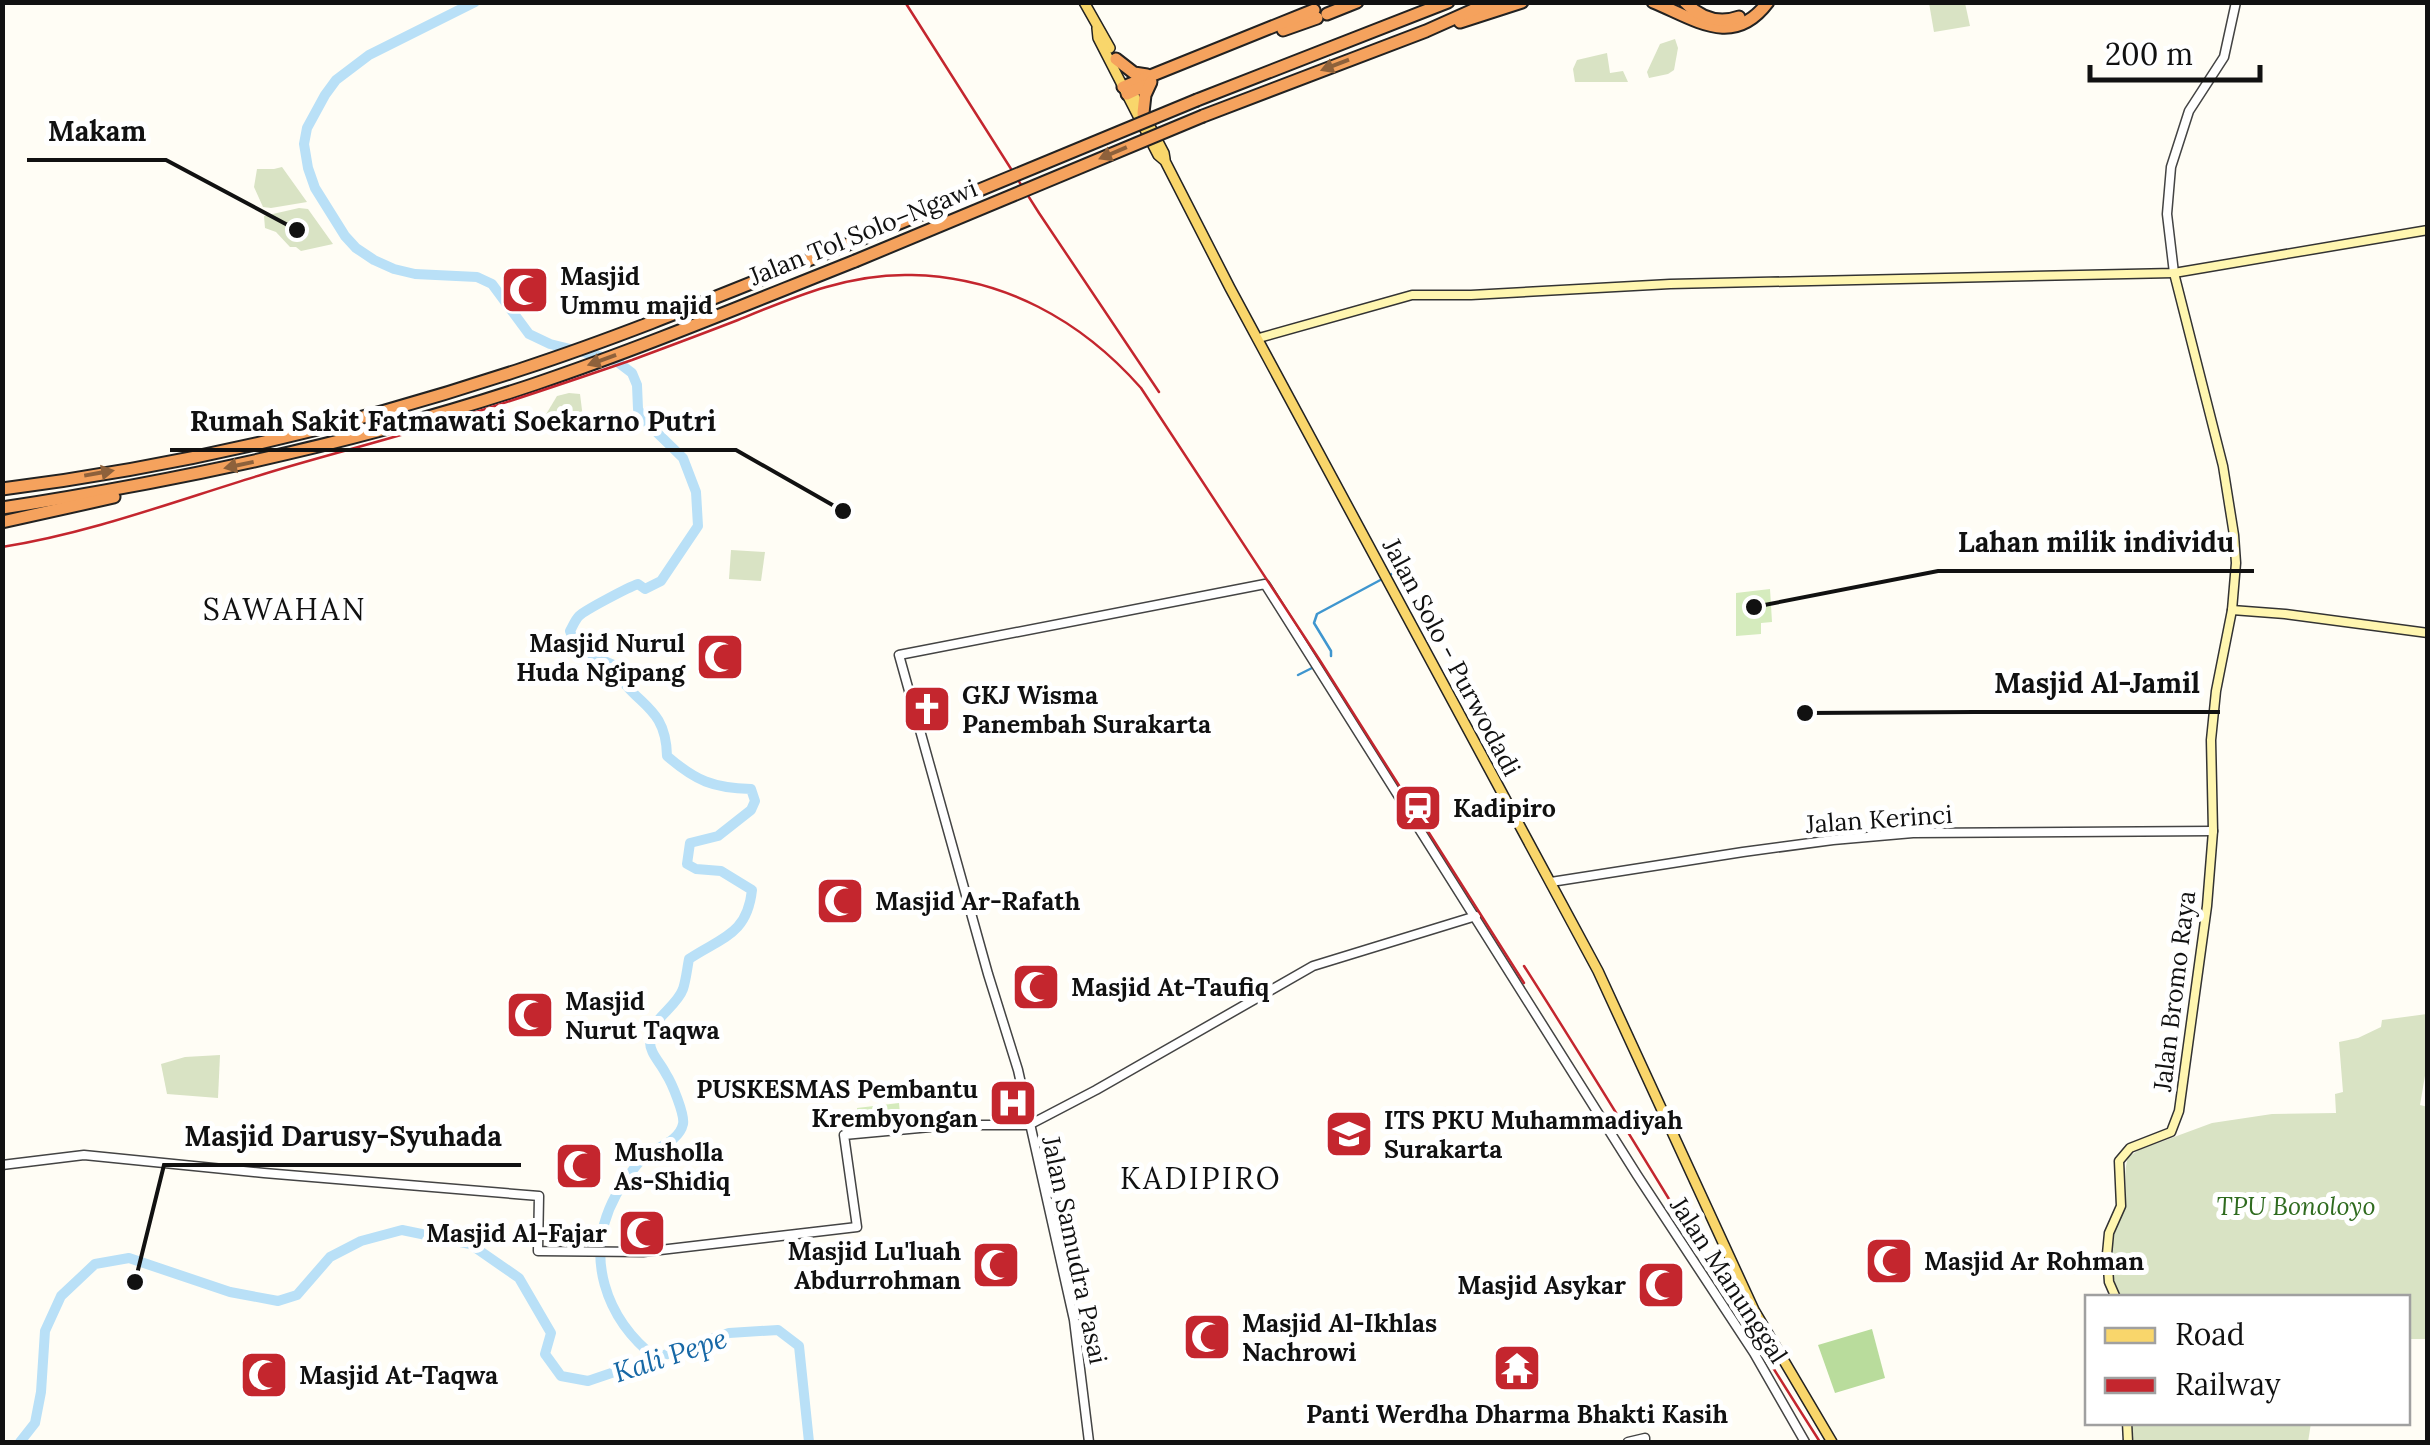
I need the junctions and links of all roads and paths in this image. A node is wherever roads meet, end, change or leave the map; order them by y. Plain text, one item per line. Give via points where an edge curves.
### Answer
1 (1084, 2) edge
2 (1357, 2) edge
3 (1440, 2) edge
4 (1448, 2) edge
5 (1492, 2) edge
6 (1522, 2) edge
7 (1654, 2) edge
8 (1685, 2) edge
9 (1759, 2) edge
10 (1768, 2) edge
11 (2236, 2) edge
12 (1324, 10) edge
13 (1411, 17) junction
14 (1426, 31) junction
15 (1111, 55) junction
16 (1150, 79) junction
17 (1127, 89) junction
18 (1143, 113) junction
19 (1164, 161) junction
20 (2428, 230) edge
21 (2174, 273) junction
22 (1258, 338) junction
23 (161, 482) junction
24 (2, 489) edge
25 (2, 508) edge
26 (2, 522) edge
27 (2232, 610) junction
28 (2428, 633) edge
29 (2213, 831) junction
30 (1551, 882) junction
31 (1476, 916) junction
32 (1029, 1125) junction
33 (2, 1165) edge
34 (2114, 1295) edge
35 (1090, 1442) edge
36 (1628, 1442) edge
37 (1645, 1442) edge
38 (1805, 1442) edge
39 (1832, 1442) edge

1 - 15 main road, Jalan Solo - Purwodadi
2 - 12 highway
3 - 13 highway
4 - 13 highway, Jalan Tol Solo–Ngawi
5 - 14 highway, Jalan Tol Solo–Ngawi
6 - 14 highway
7 - 10 highway via 1723,29 1746,22
8 - 9 highway via 1718,20 1732,20
11 - 21 street via 2224,57 2189,111 2171,167 2166,197
12 - 16 highway
24 -> 13 highway, Jalan Tol Solo–Ngawi, bridge via 260,442 524,368
14 -> 23 highway, Jalan Tol Solo–Ngawi, bridge via 536,384 353,438
15 - 16 highway
15 - 17 main road, Jalan Solo - Purwodadi
16 - 17 highway
16 - 18 highway
17 - 18 main road, Jalan Solo - Purwodadi
17 - 19 main road, Jalan Solo - Purwodadi
18 - 19 main road, Jalan Solo - Purwodadi
19 - 22 main road, Jalan Solo - Purwodadi
20 - 21 main road
21 - 22 main road via 1412,295
21 - 27 main road via 2223,466 2236,563
22 - 30 main road, Jalan Solo - Purwodadi
23 - 25 highway, Jalan Tol Solo–Ngawi
23 - 26 highway
27 - 28 main road
27 - 29 main road via 2211,740
29 - 30 street, Jalan Kerinci via 1912,833
29 - 34 main road, Jalan Bromo Raya via 2177,1120 2171,1132 2130,1148 2118,1161 2121,1206 2107,1254
30 - 39 main road, Jalan Solo - Purwodadi via 1754,1310
31 - 32 street via 1312,966
31 - 32 street, Jalan Samudra Pasai via 1265,584 900,656
31 - 38 street, Jalan Manunggal
32 - 33 street via 844,1135 857,1226 644,1252 538,1250 539,1196 84,1156
32 - 35 street, Jalan Samudra Pasai via 1074,1320
36 - 37 street

